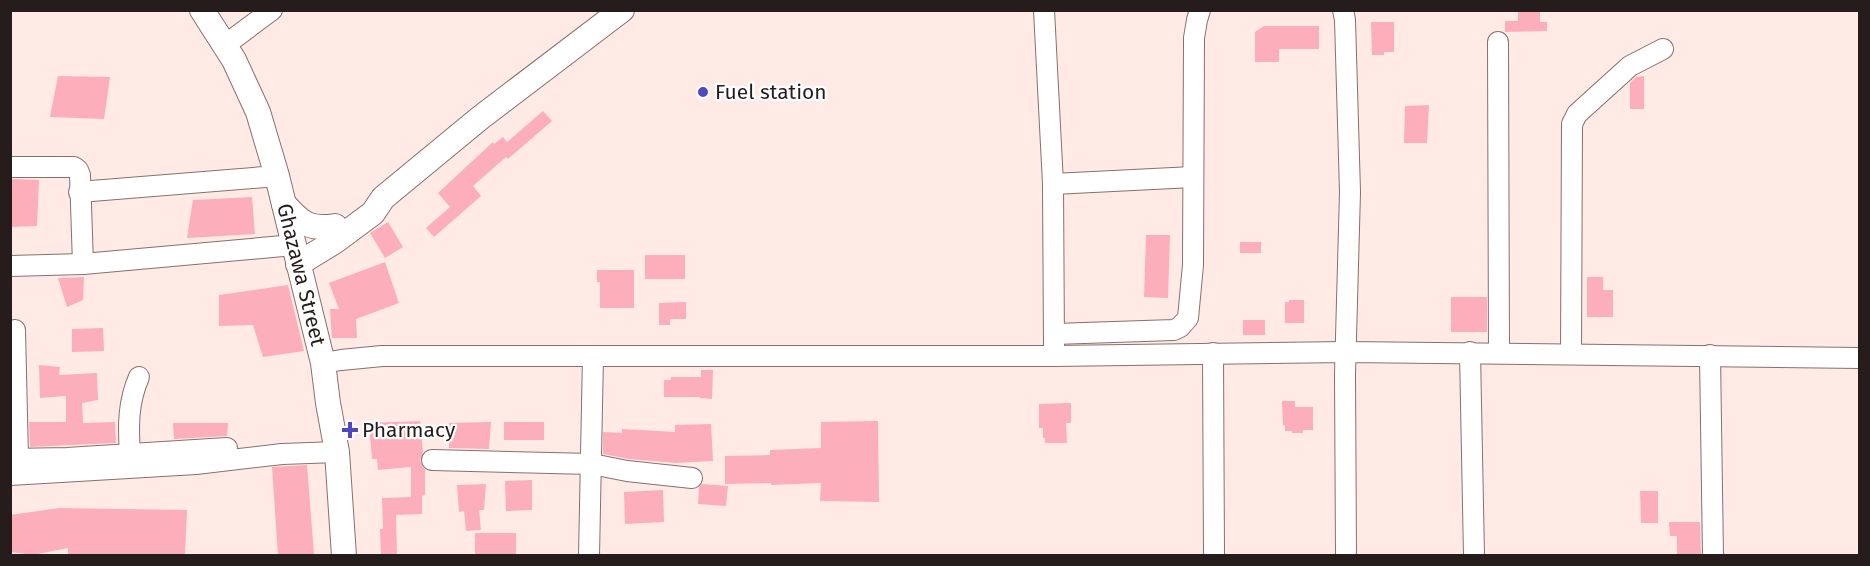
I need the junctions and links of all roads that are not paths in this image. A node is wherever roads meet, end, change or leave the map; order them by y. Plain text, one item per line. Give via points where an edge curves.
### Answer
1 (202, 10) edge
2 (272, 10) edge
3 (622, 10) edge
4 (1044, 10) edge
5 (1200, 10) edge
6 (1343, 10) edge
7 (1498, 42) dead end
8 (225, 45) junction
9 (1663, 49) dead end
10 (10, 167) edge
11 (278, 176) junction
12 (1193, 177) junction
13 (1053, 184) junction
14 (79, 192) junction
15 (284, 204) junction
16 (335, 234) junction
17 (296, 255) junction
18 (83, 264) junction
19 (10, 266) edge
20 (307, 299) junction
21 (15, 330) dead end
22 (1054, 334) junction
23 (1346, 352) junction
24 (1470, 352) junction
25 (1214, 353) junction
26 (1499, 353) junction
27 (1571, 354) junction
28 (1710, 355) junction
29 (593, 356) junction
30 (1054, 356) junction
31 (1860, 358) edge
32 (323, 363) junction
33 (139, 377) dead end
34 (335, 446) junction
35 (130, 453) junction
36 (432, 460) dead end
37 (13, 464) edge
38 (592, 464) junction
39 (693, 478) dead end
40 (344, 555) edge
41 (589, 555) edge
42 (1214, 555) edge
43 (1346, 555) edge
44 (1474, 555) edge
45 (1713, 555) edge

1 - 8 main road, Ghazawa Street
2 - 8 street
3 - 16 main road via 480,118 383,198 373,213
4 - 13 street
5 - 12 street via 1194,38
6 - 23 street via 1350,192
7 - 26 street
8 - 11 main road, Ghazawa Street via 258,112
9 - 27 street via 1630,66 1577,114 1572,124
10 - 14 street via 74,167 79,172
11 - 14 street
11 - 15 main road, Ghazawa Street
12 - 13 street
12 - 22 street via 1193,265 1188,318 1174,330
13 - 22 street
14 - 18 street
15 - 16 main road via 297,218
15 - 17 main road, Ghazawa Street
16 - 17 main road
16 - 20 main road
17 - 18 street
17 - 20 main road, Ghazawa Street
18 - 19 street
20 - 32 main road, Ghazawa Street
21 - 37 street
22 - 30 street
23 - 24 street
23 - 25 street
23 - 43 street
24 - 26 street
24 - 44 street
25 - 30 street
25 - 42 street
26 - 27 street
27 - 28 street
28 - 31 street
28 - 45 street
29 - 30 street
29 - 32 street via 382,356
29 - 38 street
32 - 34 main road, Ghazawa Street
33 - 35 street via 130,404
34 - 35 street via 304,444
34 - 37 street via 196,464
34 - 40 main road, Ghazawa Street
35 - 37 street
36 - 38 street
38 - 39 street
38 - 41 street

